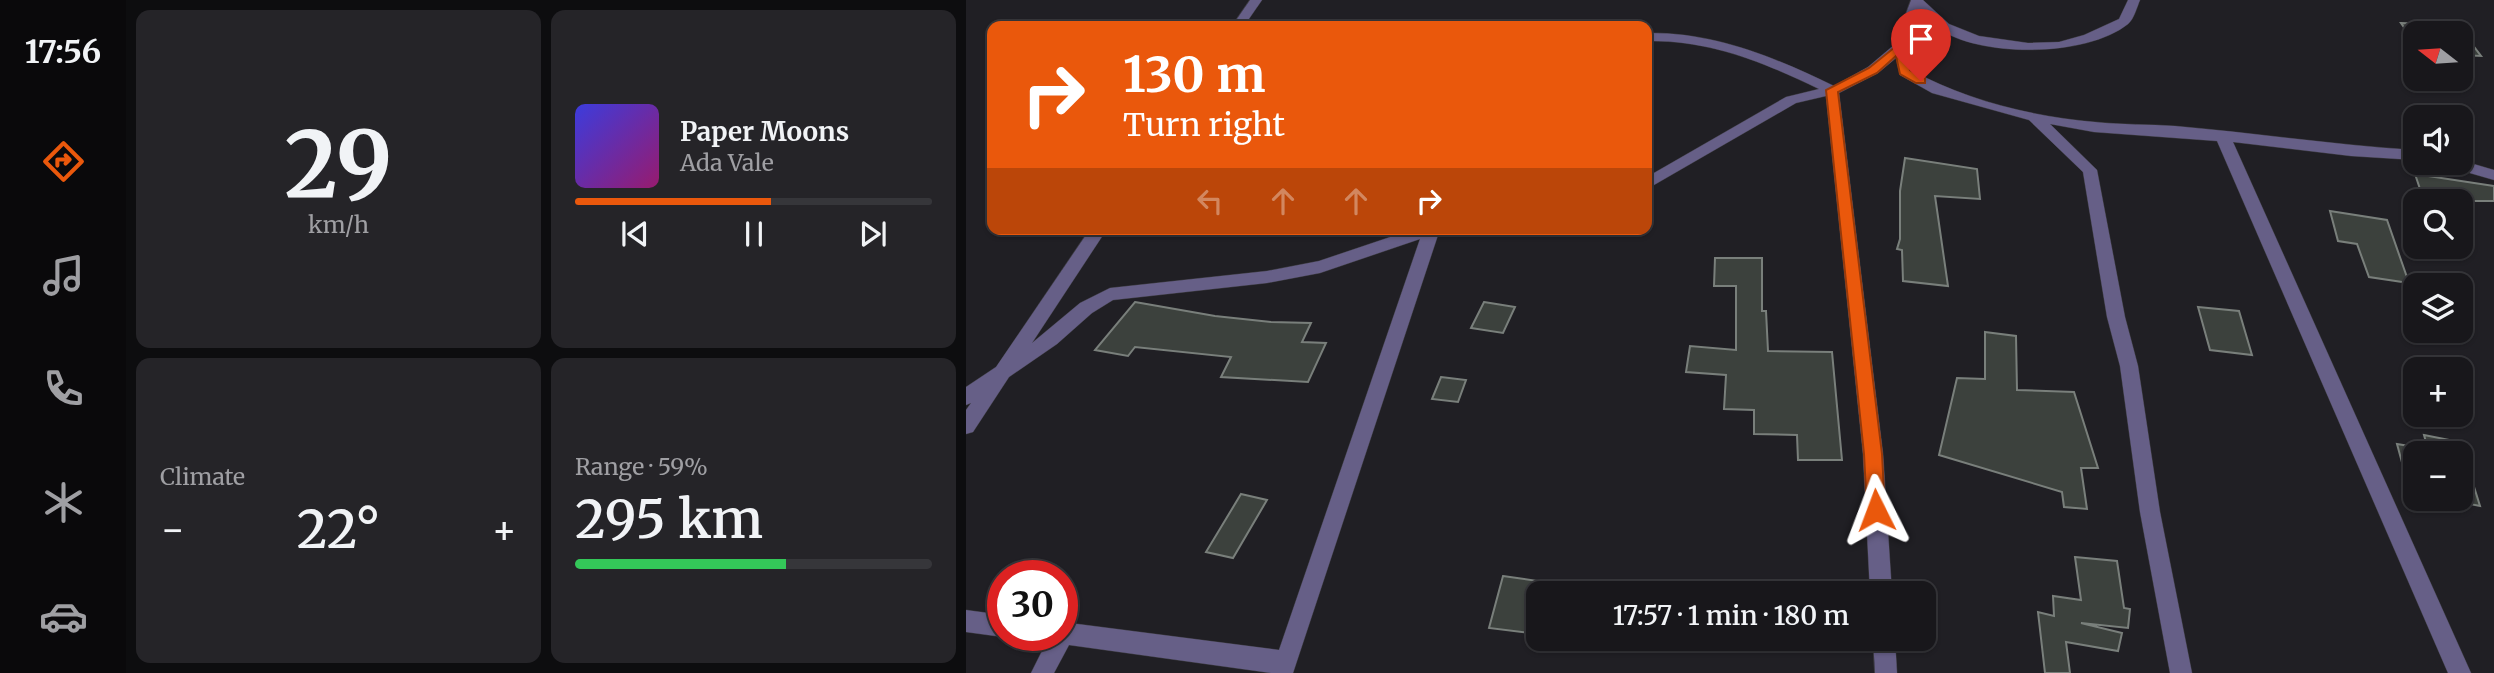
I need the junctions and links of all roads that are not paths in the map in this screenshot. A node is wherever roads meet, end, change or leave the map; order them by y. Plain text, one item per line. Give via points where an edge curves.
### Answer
1 (1256, 0) edge
2 (1917, 0) edge
3 (2134, 0) edge
4 (1241, 21) edge
5 (1652, 37) edge
6 (1900, 47) junction
7 (1832, 90) junction
8 (2034, 117) junction
9 (2222, 137) junction
10 (2403, 154) edge
11 (2473, 169) edge
12 (2494, 175) edge
13 (1652, 181) edge
14 (1095, 235) edge
15 (1413, 235) edge
16 (1429, 235) edge
17 (1000, 376) junction
18 (966, 397) edge
19 (966, 426) edge
20 (1880, 581) edge
21 (966, 621) edge
22 (987, 624) edge
23 (1078, 636) edge
24 (1053, 651) edge
25 (1885, 651) edge
26 (1284, 667) edge
27 (1042, 673) edge
28 (1886, 673) edge
29 (2180, 673) edge
30 (2459, 673) edge

1 - 4 street
2 - 3 street via 1945,27 1976,39 2028,47 2059,46 2089,38 2124,21
2 - 6 street
5 - 7 street via 1718,43 1766,58
6 - 7 street via 1873,71
6 - 8 street via 1905,72 1937,89
7 - 13 street via 1791,100
7 - 20 street via 1873,454
8 - 9 street via 2094,127
8 - 29 street via 2090,170 2129,366
9 - 10 street
9 - 30 street
11 - 12 street
14 - 17 street
15 - 17 street via 1320,267 1110,294
16 - 26 street
17 - 18 street
17 - 19 street
21 - 22 street
23 - 26 street
24 - 27 street
25 - 28 street

